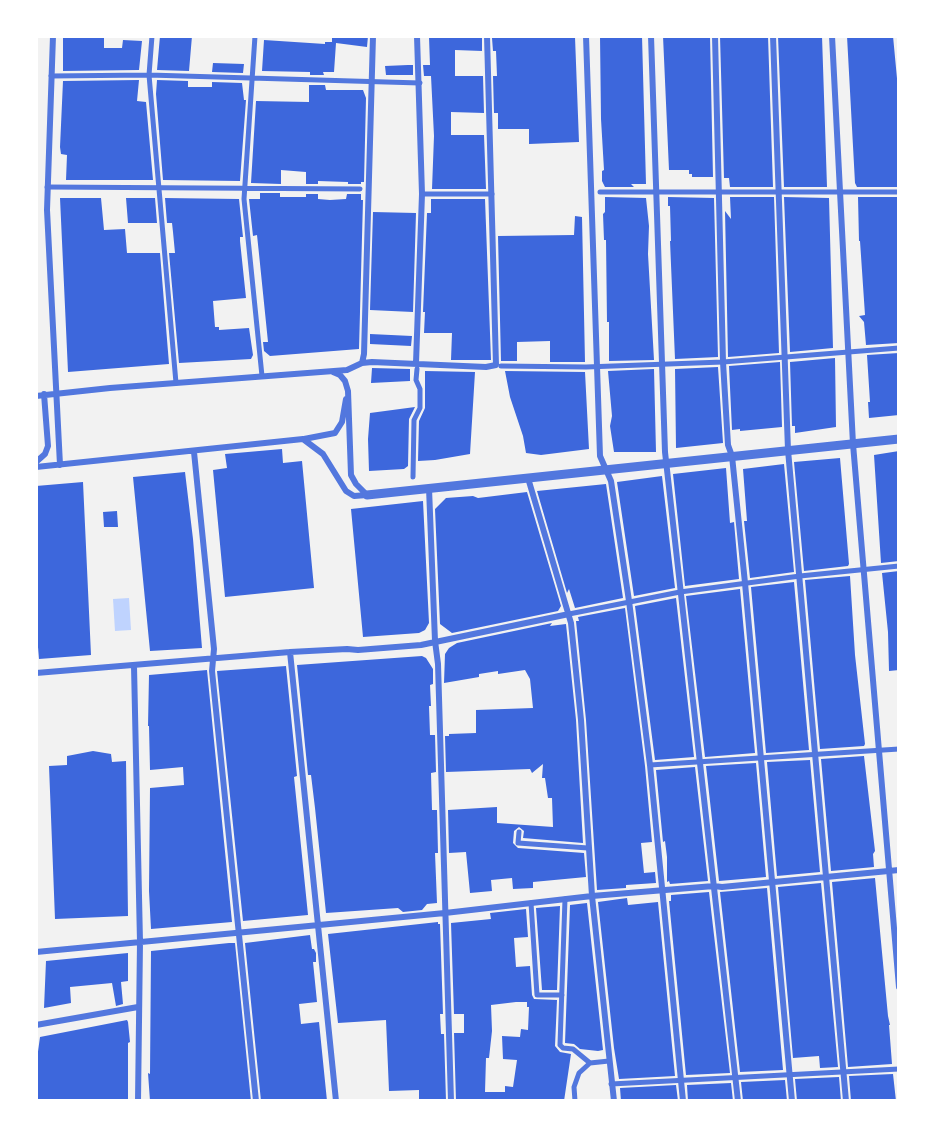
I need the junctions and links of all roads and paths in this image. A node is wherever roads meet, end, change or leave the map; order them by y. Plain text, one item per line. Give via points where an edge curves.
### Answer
1 (53, 36) edge
2 (152, 36) edge
3 (255, 36) edge
4 (374, 36) edge
5 (417, 36) edge
6 (487, 36) edge
7 (586, 36) edge
8 (651, 36) edge
9 (715, 36) edge
10 (773, 36) edge
11 (832, 36) edge
12 (149, 75) junction
13 (51, 76) junction
14 (252, 78) junction
15 (372, 82) junction
16 (420, 83) junction
17 (46, 187) junction
18 (245, 187) junction
19 (159, 188) junction
20 (360, 189) dead end
21 (600, 192) dead end
22 (718, 192) junction
23 (779, 192) junction
24 (899, 192) edge
25 (657, 193) junction
26 (840, 193) junction
27 (492, 194) junction
28 (422, 195) junction
29 (899, 348) edge
30 (848, 352) junction
31 (784, 357) junction
32 (723, 362) junction
33 (362, 363) junction
34 (662, 364) junction
35 (498, 365) junction
36 (416, 366) junction
37 (596, 366) junction
38 (333, 372) junction
39 (261, 376) junction
40 (176, 382) junction
41 (348, 391) junction
42 (56, 392) junction
43 (44, 394) junction
44 (36, 396) edge
45 (303, 439) junction
46 (899, 439) edge
47 (853, 444) junction
48 (788, 450) junction
49 (194, 452) junction
50 (732, 456) junction
51 (36, 462) edge
52 (666, 463) junction
53 (60, 465) junction
54 (36, 467) edge
55 (605, 470) junction
56 (413, 477) dead end
57 (528, 478) junction
58 (429, 488) junction
59 (367, 495) junction
60 (899, 566) edge
61 (863, 570) junction
62 (800, 576) junction
63 (745, 583) junction
64 (680, 592) junction
65 (629, 602) junction
66 (569, 614) junction
67 (435, 641) junction
68 (290, 652) junction
69 (213, 659) junction
70 (134, 666) junction
71 (36, 673) edge
72 (899, 749) edge
73 (879, 751) junction
74 (815, 755) junction
75 (760, 758) junction
76 (700, 762) junction
77 (650, 765) junction
78 (519, 832) dead end
79 (588, 848) junction
80 (899, 870) edge
81 (890, 871) junction
82 (825, 876) junction
83 (772, 882) junction
84 (714, 886) junction
85 (663, 890) junction
86 (592, 896) junction
87 (565, 899) junction
88 (531, 903) junction
89 (446, 913) junction
90 (319, 926) junction
91 (240, 932) junction
92 (140, 942) junction
93 (36, 952) edge
94 (899, 987) edge
95 (562, 995) junction
96 (138, 1007) junction
97 (36, 1025) edge
98 (609, 1060) junction
99 (590, 1064) junction
100 (899, 1070) edge
101 (844, 1073) junction
102 (789, 1076) junction
103 (735, 1079) junction
104 (681, 1081) junction
105 (611, 1084) junction
106 (138, 1101) edge
107 (256, 1101) edge
108 (336, 1101) edge
109 (451, 1101) edge
110 (575, 1101) edge
111 (614, 1101) edge
112 (682, 1101) edge
113 (738, 1101) edge
114 (792, 1101) edge
115 (846, 1101) edge

1 - 13 street
2 - 12 street
3 - 14 street
4 - 15 street
5 - 16 street
6 - 27 street
7 - 37 street
8 - 25 street
9 - 22 street
10 - 23 street
11 - 26 street
12 - 13 street
12 - 14 street
12 - 19 street
13 - 17 street
14 - 15 street
14 - 18 street
15 - 16 street
15 - 33 street
16 - 28 street
17 - 19 street
17 - 42 street
18 - 19 street
18 - 20 street
18 - 39 street
19 - 40 street
21 - 25 street
22 - 23 street
22 - 25 street
22 - 32 street
23 - 26 street
23 - 31 street
24 - 26 street
25 - 34 street
26 - 30 street
27 - 28 street
27 - 35 street
28 - 36 street
29 - 30 street
30 - 31 street
30 - 47 street
31 - 32 street
31 - 48 street
32 - 34 street
32 - 50 street
33 - 36 street
33 - 38 street
34 - 37 street
34 - 52 street
35 - 36 street
35 - 37 street
36 - 56 street via 420,408 414,420
37 - 55 street via 600,456
38 - 39 street
38 - 41 street via 345,381
39 - 40 street
40 - 42 street
41 - 45 street via 342,422 335,433
41 - 59 street via 351,475
42 - 43 street
42 - 53 street
43 - 44 street
43 - 51 street via 48,446
45 - 49 street
45 - 59 street via 323,454 346,491 354,496
46 - 47 street
47 - 48 street
47 - 61 street
48 - 50 street
48 - 62 street
49 - 53 street
49 - 69 street
50 - 52 street
50 - 63 street
52 - 55 street
52 - 64 street
53 - 54 street
55 - 57 street
55 - 65 street via 611,481
57 - 58 street
57 - 66 street
58 - 59 street
58 - 67 street
60 - 61 street
61 - 62 street
61 - 73 street
62 - 63 street
62 - 74 street
63 - 64 street
63 - 75 street
64 - 65 street
64 - 76 street
65 - 66 street
65 - 77 street
66 - 67 street
66 - 79 street via 581,720
67 - 68 street via 358,650
67 - 89 street
68 - 69 street
68 - 90 street
69 - 70 street
69 - 91 street
70 - 71 street
70 - 92 street
72 - 73 street
73 - 74 street
73 - 81 street
74 - 75 street
74 - 82 street
75 - 76 street
75 - 83 street
76 - 77 street
76 - 84 street
77 - 85 street
78 - 79 street via 518,843
79 - 86 street
80 - 81 street
81 - 82 street
81 - 94 street
82 - 83 street
82 - 101 street
83 - 84 street
83 - 102 street
84 - 85 street
84 - 103 street
85 - 86 street
85 - 104 street
86 - 87 street
86 - 98 street
87 - 88 street
87 - 95 street
88 - 89 street
88 - 95 street via 537,995
89 - 90 street
89 - 109 street
90 - 91 street
90 - 108 street
91 - 92 street
91 - 107 street
92 - 93 street
92 - 96 street
95 - 99 street via 560,1045 573,1049
96 - 97 street
96 - 106 street
98 - 99 street
98 - 105 street
99 - 110 street via 575,1082
100 - 101 street
101 - 102 street
101 - 115 street
102 - 103 street
102 - 114 street
103 - 104 street
103 - 113 street
104 - 105 street
104 - 112 street
105 - 111 street

